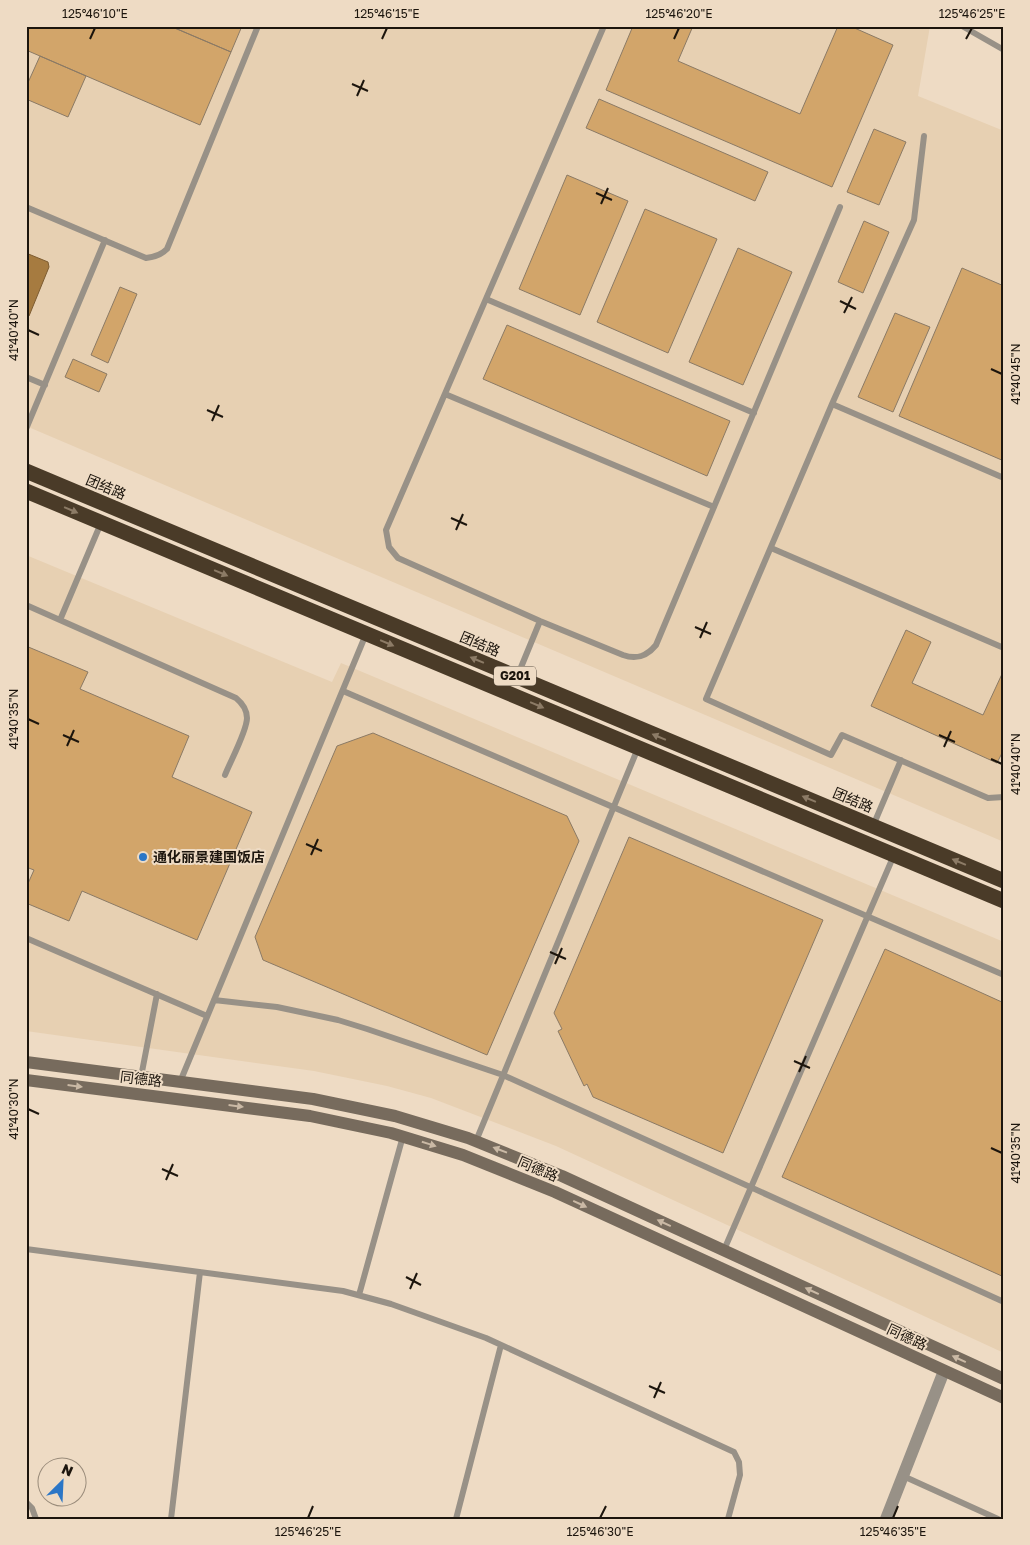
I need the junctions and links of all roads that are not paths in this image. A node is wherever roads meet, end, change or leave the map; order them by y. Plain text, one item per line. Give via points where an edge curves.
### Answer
1 (258, 26) edge
2 (604, 26) edge
3 (962, 26) edge
4 (1004, 50) edge
5 (924, 136) dead end
6 (26, 207) edge
7 (840, 208) dead end
8 (105, 240) junction
9 (486, 299) junction
10 (26, 377) edge
11 (45, 385) junction
12 (445, 394) junction
13 (832, 404) junction
14 (754, 413) junction
15 (26, 429) edge
16 (26, 471) edge
17 (1004, 478) edge
18 (26, 491) edge
19 (714, 507) junction
20 (101, 523) junction
21 (771, 548) junction
22 (26, 605) edge
23 (60, 620) junction
24 (540, 621) junction
25 (366, 634) junction
26 (1004, 648) edge
27 (517, 677) junction
28 (343, 691) junction
29 (638, 748) junction
30 (901, 760) junction
31 (225, 775) dead end
32 (1004, 797) edge
33 (613, 807) junction
34 (873, 826) junction
35 (894, 855) junction
36 (1004, 881) edge
37 (1004, 901) edge
38 (868, 917) junction
39 (26, 938) edge
40 (1004, 975) edge
41 (156, 994) junction
42 (214, 1000) junction
43 (208, 1016) junction
44 (26, 1062) edge
45 (503, 1075) junction
46 (142, 1077) junction
47 (26, 1080) edge
48 (180, 1082) junction
49 (402, 1136) junction
50 (476, 1141) junction
51 (751, 1187) junction
52 (26, 1249) edge
53 (724, 1250) junction
54 (200, 1272) junction
55 (359, 1295) junction
56 (1004, 1302) edge
57 (501, 1345) junction
58 (944, 1371) junction
59 (1004, 1379) edge
60 (1004, 1398) edge
61 (902, 1476) junction
62 (26, 1502) edge
63 (36, 1519) edge
64 (171, 1519) edge
65 (456, 1519) edge
66 (728, 1519) edge
67 (886, 1519) edge
68 (998, 1519) edge

1 - 8 lane via 167,249 146,258
2 - 9 lane
3 - 4 lane
5 - 13 lane via 914,220
6 - 8 lane
7 - 14 lane
8 - 11 lane
9 - 12 lane
9 - 14 lane
10 - 11 lane
11 - 15 lane
12 - 19 lane
12 - 24 lane via 386,530 389,547 404,562
13 - 17 lane
13 - 21 lane
14 - 19 lane
27 -> 16 highway, 团结路 / G201
18 -> 20 highway, G201
19 - 24 lane via 656,645 646,655 628,657
20 - 23 lane
20 -> 25 highway, G201
21 - 26 lane
21 - 30 lane via 706,699 831,755 842,735
22 - 23 lane
23 - 31 lane via 242,703 246,710 246,724
24 - 27 lane
25 - 28 lane
25 -> 29 highway, G201
34 -> 27 highway, 团结路 / G201
28 - 33 lane
28 - 42 lane
29 - 33 lane
29 - 35 highway, G201
30 - 32 lane via 988,798
30 - 34 lane
33 - 38 lane
33 - 45 lane
36 -> 34 highway, 团结路 / G201
35 - 37 highway, G201
35 - 38 lane
38 - 40 lane
38 - 51 lane
39 - 41 lane
41 - 43 lane
41 - 46 lane
42 - 43 lane
42 - 45 lane via 277,1007 338,1020
43 - 48 lane
44 - 46 main road, 同德路
45 - 50 lane
45 - 51 lane
46 - 48 main road, 同德路
47 -> 49 main road, 同德路 via 294,1113
48 - 50 main road, 同德路 via 354,1106
49 - 55 lane
49 -> 58 main road, 同德路 via 463,1155 555,1192
53 -> 50 main road, 同德路 via 562,1176
51 - 53 lane
51 - 56 lane
52 - 54 lane
59 -> 53 main road, 同德路
54 - 55 lane
54 - 64 lane
55 - 57 lane
57 - 65 lane
57 - 66 lane via 734,1452 740,1475
58 - 60 main road, 同德路
58 - 61 street
61 - 67 street
61 - 68 lane
62 - 63 lane

